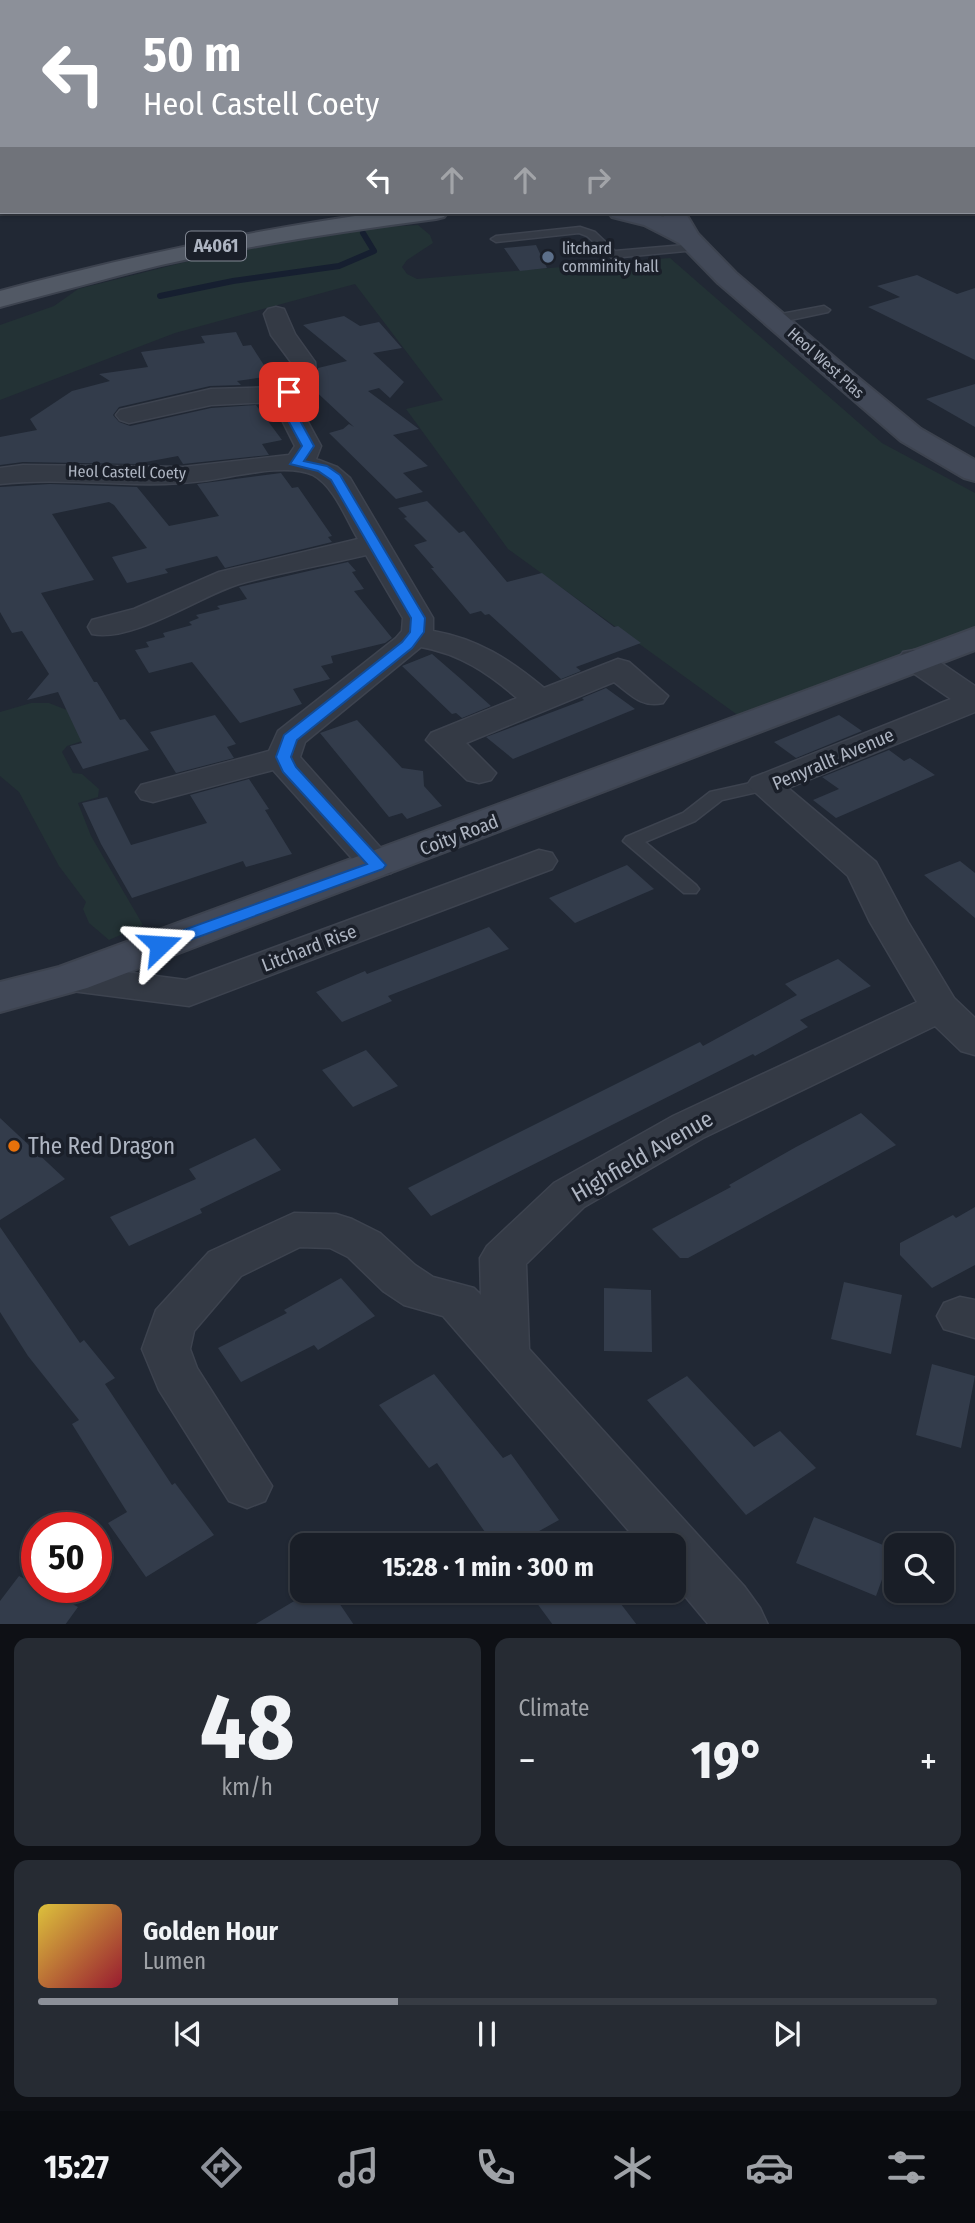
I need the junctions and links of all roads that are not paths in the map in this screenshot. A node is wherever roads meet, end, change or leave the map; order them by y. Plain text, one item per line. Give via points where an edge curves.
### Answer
1 (316, 214) edge
2 (421, 214) edge
3 (628, 214) edge
4 (674, 214) edge
5 (496, 239) dead end
6 (692, 243) junction
7 (0, 284) edge
8 (0, 299) edge
9 (824, 310) dead end
10 (776, 319) junction
11 (272, 323) dead end
12 (288, 394) junction
13 (129, 415) dead end
14 (296, 464) junction
15 (972, 467) edge
16 (0, 476) edge
17 (375, 544) junction
18 (102, 626) dead end
19 (414, 637) junction
20 (975, 638) edge
21 (914, 660) junction
22 (652, 696) dead end
23 (540, 701) junction
24 (975, 701) edge
25 (283, 757) junction
26 (479, 773) dead end
27 (764, 785) junction
28 (153, 791) dead end
29 (539, 862) dead end
30 (378, 865) junction
31 (690, 889) dead end
32 (72, 978) junction
33 (0, 997) edge
34 (940, 1007) junction
35 (975, 1041) edge
36 (505, 1355) junction
37 (247, 1486) dead end
38 (740, 1624) edge

1 - 7 main road, A4061 via 205,232
2 - 8 main road, A4061 via 209,247
3 - 6 main road, Heol West Plas via 652,220
4 - 6 main road, Heol West Plas
5 - 6 lane via 580,230 591,234 612,255
6 - 10 main road, Heol West Plas
9 - 10 lane
10 - 15 main road, Heol West Plas via 911,435
11 - 12 street via 303,362 304,374
12 - 13 street via 211,397 161,415
12 - 14 street via 285,404 308,446
14 - 16 street, Heol Castell Coety via 183,475 67,471
14 - 17 street, Heol Castell Coety via 322,468 336,478
17 - 18 street via 229,578 145,615
17 - 19 street, Heol Castell Coety via 418,618
19 - 23 street via 469,648 494,662
19 - 25 street via 290,738
20 - 21 main road, Coity Road
21 - 24 street
21 - 30 main road, Coity Road
22 - 23 street via 618,669
23 - 26 street via 443,740
24 - 27 street, Penyrallt Avenue
25 - 28 street
25 - 30 street
27 - 31 lane via 716,796 689,817 632,841
27 - 34 street, Penyrallt Avenue via 863,870
29 - 32 street, Litchard Rise via 189,993
30 - 32 main road, Coity Road
32 - 33 main road, Coity Road
34 - 35 street, Penyrallt Avenue
34 - 36 street, Highfield Avenue via 688,1127 569,1195 503,1258
36 - 37 street via 458,1301 420,1292 364,1245 336,1231 294,1230 225,1264 173,1323 166,1349 176,1376
36 - 38 street

